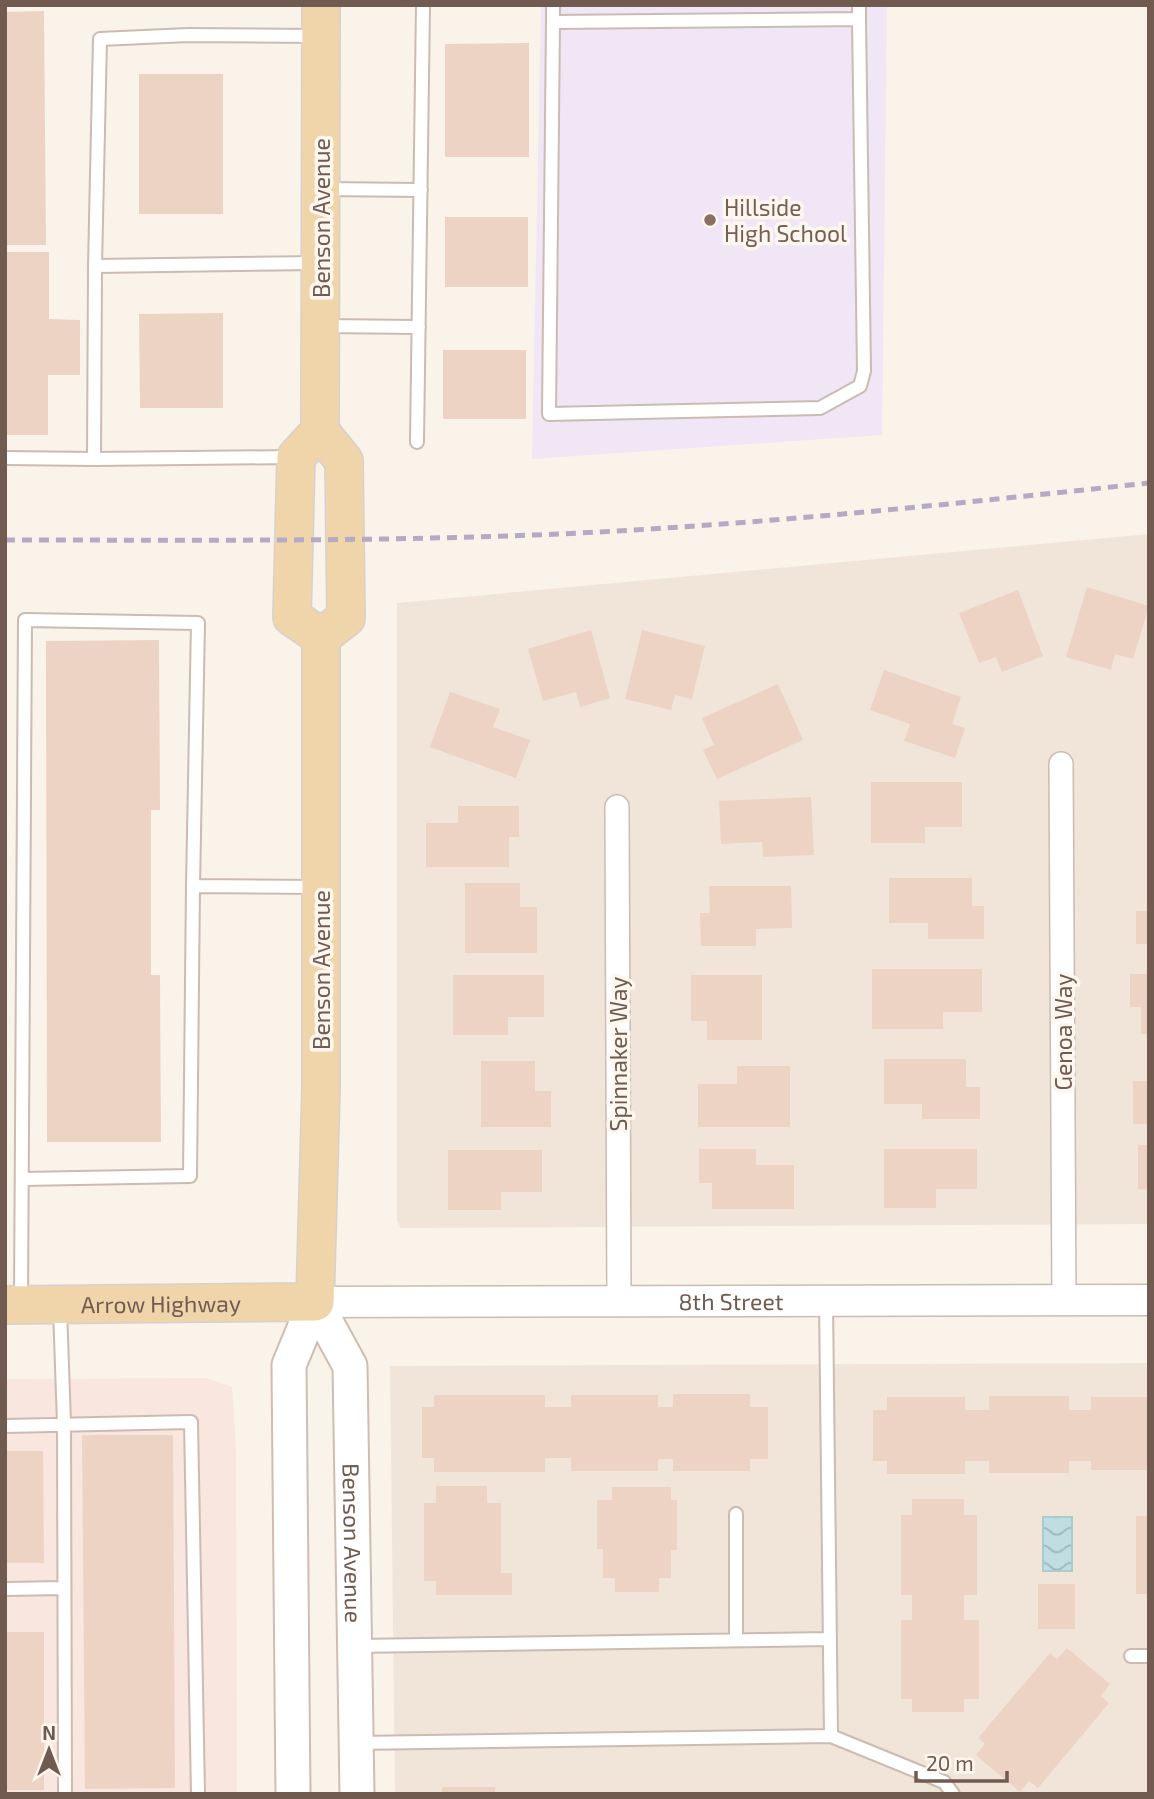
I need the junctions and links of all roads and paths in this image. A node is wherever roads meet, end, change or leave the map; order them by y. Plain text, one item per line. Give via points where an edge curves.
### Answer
1 (423, 5) edge
2 (553, 5) edge
3 (859, 5) edge
4 (859, 19) junction
5 (321, 20) edge
6 (552, 22) junction
7 (321, 189) junction
8 (421, 190) junction
9 (321, 263) junction
10 (95, 266) junction
11 (321, 326) junction
12 (419, 327) junction
13 (417, 442) dead end
14 (308, 444) junction
15 (5, 458) edge
16 (94, 459) junction
17 (321, 638) junction
18 (1061, 764) dead end
19 (617, 807) dead end
20 (193, 886) junction
21 (321, 887) junction
22 (22, 1179) junction
23 (1149, 1300) edge
24 (619, 1301) junction
25 (826, 1301) junction
26 (1064, 1301) junction
27 (315, 1302) junction
28 (60, 1304) junction
29 (13, 1305) edge
30 (64, 1424) junction
31 (5, 1426) edge
32 (736, 1514) dead end
33 (64, 1588) junction
34 (5, 1589) edge
35 (830, 1639) junction
36 (736, 1640) junction
37 (356, 1646) junction
38 (1131, 1656) dead end
39 (1149, 1656) edge
40 (831, 1736) junction
41 (357, 1743) junction
42 (65, 1794) edge
43 (198, 1794) edge
44 (293, 1794) edge
45 (357, 1794) edge
46 (953, 1794) edge

1 - 8 lane
2 - 6 lane
3 - 4 lane
4 - 6 lane
4 - 6 lane via 864,371 860,386 820,408 549,414
5 - 7 main road, Benson Avenue
5 - 10 lane via 188,35 100,39
7 - 8 lane
7 - 9 main road, Benson Avenue
8 - 12 lane
9 - 10 lane
9 - 11 main road, Benson Avenue
10 - 16 lane
11 - 12 lane
11 - 14 main road, Benson Avenue
12 - 13 lane
14 - 16 lane
14 - 17 main road, Benson Avenue via 292,617
14 - 17 main road via 345,461 346,618
15 - 16 lane
17 - 21 main road, Benson Avenue
18 - 26 street, Genoa Way
19 - 24 street, Spinnaker Way
20 - 21 lane
20 - 22 lane via 190,1176
20 - 22 lane via 198,623 25,620
21 - 27 main road, Benson Avenue
22 - 29 lane
23 - 26 street, 8th Street
24 - 25 street, 8th Street
24 - 27 street, 8th Street
25 - 26 street, 8th Street
25 - 35 lane
27 - 28 main road, Arrow Highway
27 - 37 main road, Benson Avenue via 350,1366
27 - 44 main road, Benson Avenue via 289,1366
28 - 29 main road, Arrow Highway
28 - 30 lane
30 - 31 lane
30 - 33 lane
30 - 43 lane via 191,1422
32 - 36 lane
33 - 34 lane
33 - 42 lane
35 - 36 lane
35 - 40 lane
36 - 37 lane
37 - 41 main road, Benson Avenue
38 - 39 lane
40 - 41 lane
40 - 46 lane via 944,1782
41 - 45 main road, Benson Avenue

